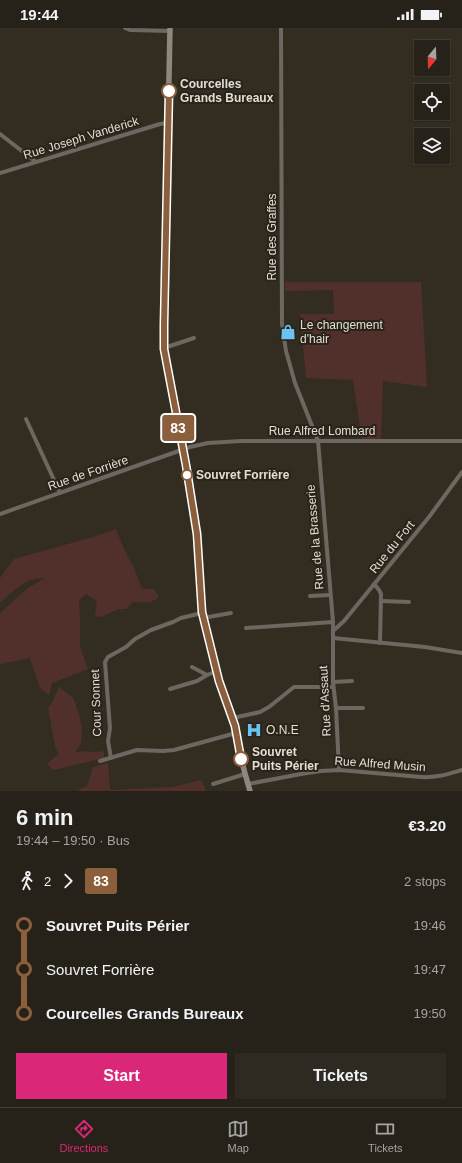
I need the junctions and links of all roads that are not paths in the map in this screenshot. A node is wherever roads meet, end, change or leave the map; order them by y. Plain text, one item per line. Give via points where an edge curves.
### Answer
1 (125, 28) edge
2 (282, 28) edge
3 (170, 29) edge
4 (168, 123) junction
5 (0, 134) edge
6 (36, 162) junction
7 (0, 173) edge
8 (194, 338) dead end
9 (164, 348) junction
10 (26, 419) dead end
11 (318, 441) junction
12 (462, 441) edge
13 (183, 450) junction
14 (462, 472) edge
15 (60, 493) junction
16 (0, 514) edge
17 (374, 584) junction
18 (330, 595) junction
19 (310, 596) dead end
20 (381, 601) junction
21 (410, 602) dead end
22 (231, 613) dead end
23 (203, 615) junction
24 (333, 622) junction
25 (246, 628) dead end
26 (333, 631) junction
27 (333, 638) junction
28 (380, 643) junction
29 (462, 653) edge
30 (192, 667) dead end
31 (217, 671) junction
32 (206, 675) junction
33 (352, 681) dead end
34 (333, 682) junction
35 (333, 687) junction
36 (170, 689) dead end
37 (336, 708) junction
38 (363, 708) dead end
39 (232, 718) junction
40 (236, 733) junction
41 (111, 758) junction
42 (100, 761) dead end
43 (339, 770) junction
44 (462, 770) edge
45 (245, 774) junction
46 (213, 784) dead end
47 (248, 784) junction
48 (250, 791) edge

1 - 3 street
2 - 11 street, Rue des Graffes via 282,324 295,383
3 - 4 main road
4 - 6 street, Rue Joseph Vanderick
4 - 9 main road
5 - 6 street
6 - 7 street, Rue Joseph Vanderick
8 - 9 street
9 - 13 main road
10 - 15 street
11 - 12 street, Rue Alfred Lombard
11 - 13 street, Rue Alfred Lombard via 222,442
11 - 18 street, Rue de la Brasserie
13 - 15 street, Rue de Forrière
13 - 23 main road via 197,537
14 - 17 street, Rue du Fort
15 - 16 street, Rue de Forrière
17 - 20 street via 381,594
17 - 26 street, Rue du Fort
18 - 19 street
18 - 24 street, Rue de la Brasserie
20 - 21 street
20 - 28 street
22 - 23 street, Cour Sonnet
23 - 31 main road
23 - 41 street, Cour Sonnet via 182,618 151,630 108,656 105,662
24 - 25 street
24 - 26 street, Rue de la Brasserie
26 - 27 street, Rue d'Assaut
27 - 28 street
27 - 34 street, Rue d'Assaut
28 - 29 street via 425,646
30 - 32 street
31 - 32 street
31 - 39 main road
32 - 36 street via 197,681
33 - 34 street
34 - 35 street, Rue d'Assaut
35 - 37 street, Rue d'Assaut
35 - 39 street via 294,687 270,707 260,712
37 - 38 street
37 - 43 street, Rue d'Assaut
39 - 40 main road
40 - 41 street via 178,749 138,750
40 - 45 main road
41 - 42 street
43 - 44 street, Rue Alfred Musin via 421,778 432,778
43 - 47 street, Rue Alfred Musin
45 - 46 street
45 - 47 main road
47 - 48 main road

